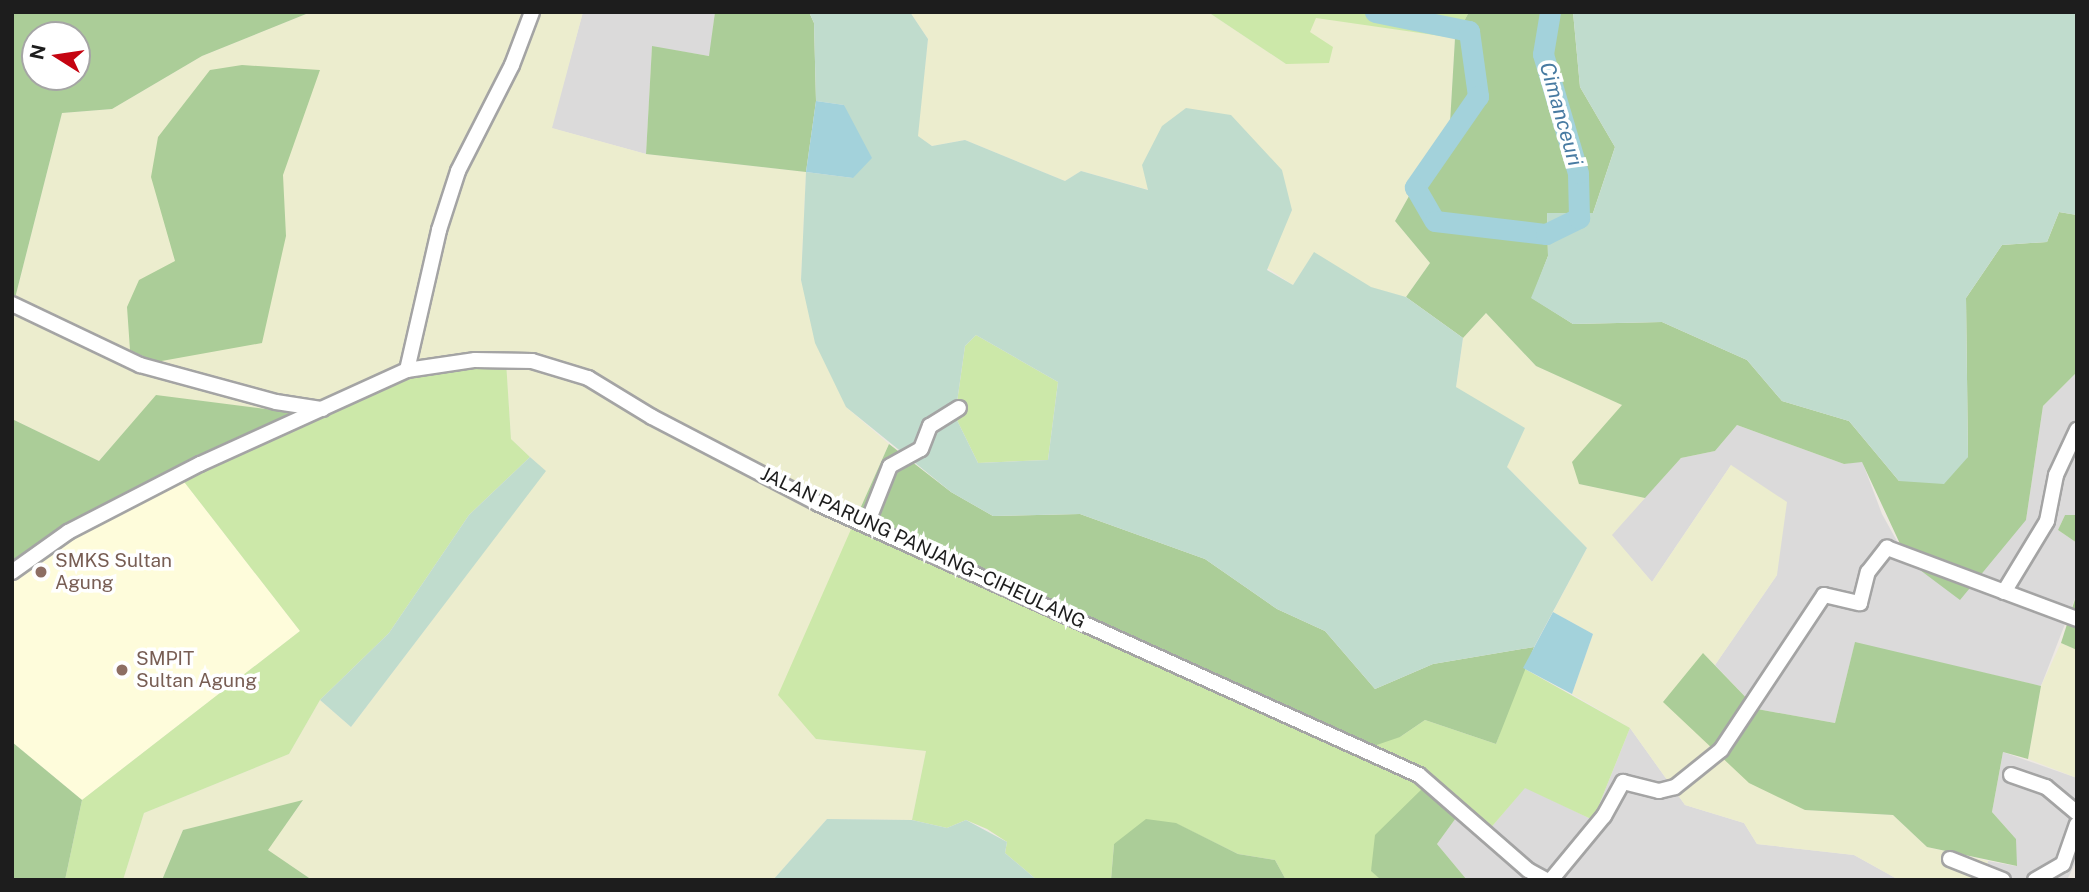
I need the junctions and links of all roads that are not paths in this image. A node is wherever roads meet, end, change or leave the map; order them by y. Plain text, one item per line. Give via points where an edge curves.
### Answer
1 (532, 12) edge
2 (12, 304) edge
3 (407, 370) junction
4 (959, 408) dead end
5 (323, 409) junction
6 (2077, 430) edge
7 (867, 524) junction
8 (12, 572) edge
9 (2004, 592) junction
10 (2077, 619) edge
11 (2011, 775) dead end
12 (2077, 813) edge
13 (2077, 824) edge
14 (1950, 859) dead end
15 (1546, 880) edge
16 (1551, 880) edge
17 (2003, 880) edge
18 (2035, 880) edge

1 - 3 street via 512,65 458,171 439,230
2 - 5 street via 139,365 224,389
3 - 5 street, JALAN PARUNG PANJANG–CIHEULANG
3 - 7 street, JALAN PARUNG PANJANG–CIHEULANG via 475,360 532,361 562,367 819,505
4 - 7 street via 930,426 921,449 890,466
5 - 8 street, JALAN PARUNG PANJANG–CIHEULANG via 80,525
6 - 9 street via 2056,475 2047,521
7 - 15 street, JALAN PARUNG PANJANG–CIHEULANG via 1419,775 1528,870
9 - 10 street
9 - 16 street via 1887,548 1868,572 1860,603 1824,595 1721,750 1675,787 1660,791 1630,780 1623,782 1604,816
11 - 12 street via 2046,787
13 - 18 street via 2063,864
14 - 17 street

